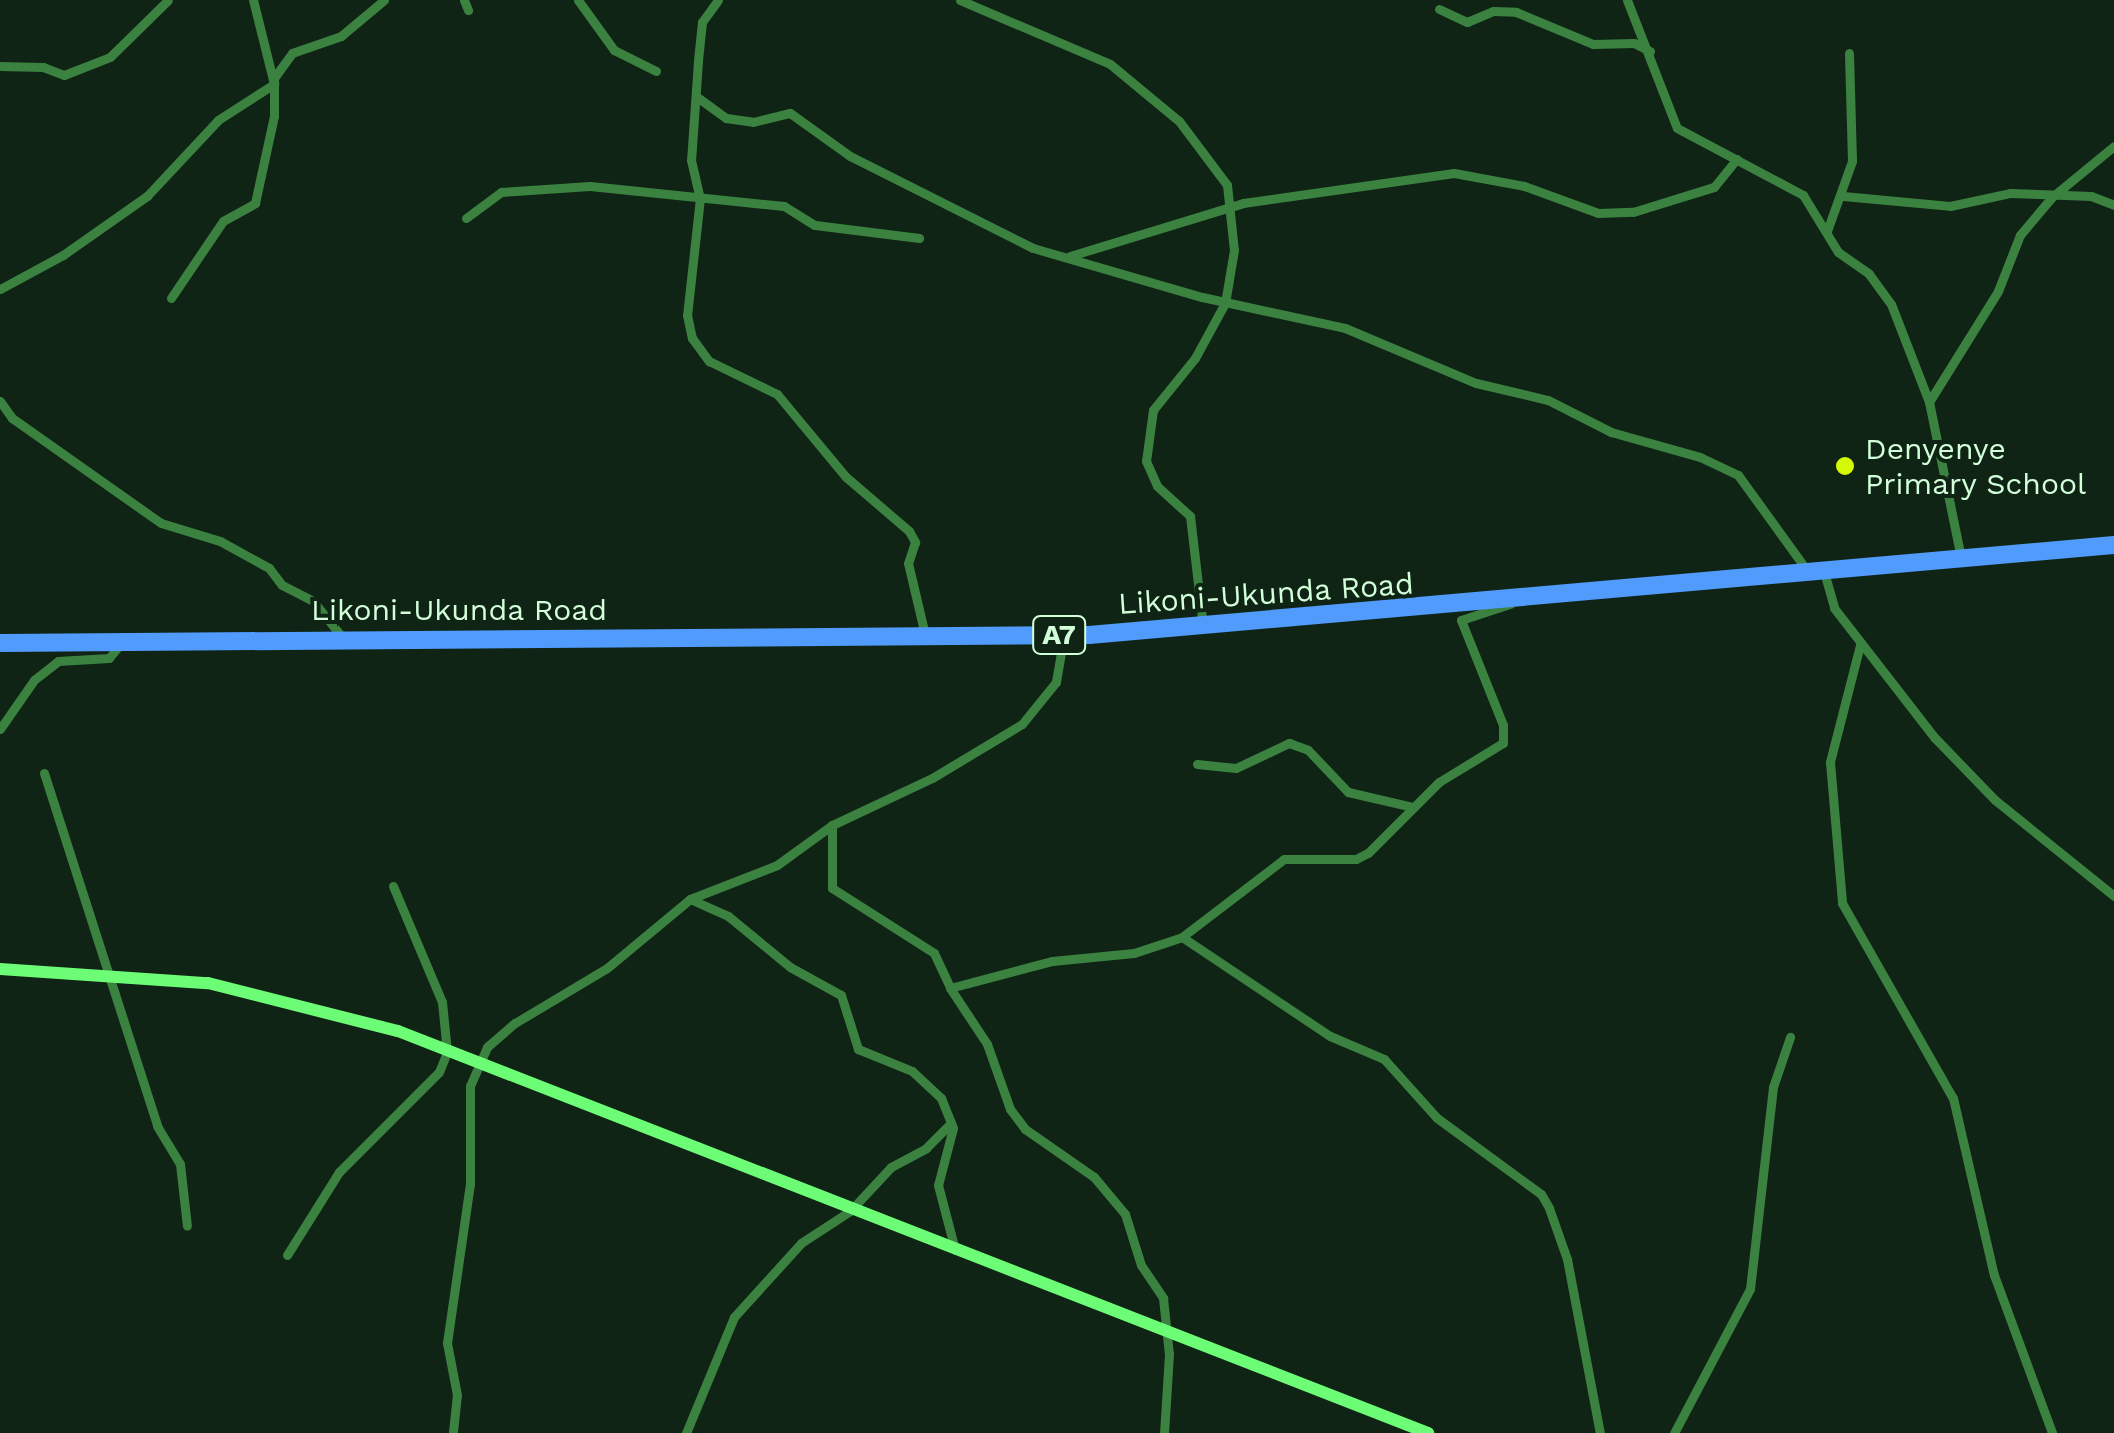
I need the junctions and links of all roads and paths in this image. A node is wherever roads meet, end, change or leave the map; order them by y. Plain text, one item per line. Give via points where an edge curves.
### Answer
1 (168, 0) edge
2 (253, 0) edge
3 (384, 0) edge
4 (578, 0) edge
5 (718, 0) edge
6 (960, 0) edge
7 (1627, 0) edge
8 (1439, 9) dead end
9 (1650, 51) junction
10 (1849, 53) dead end
11 (0, 66) edge
12 (656, 71) dead end
13 (274, 84) junction
14 (698, 97) junction
15 (2114, 146) edge
16 (1737, 159) junction
17 (1844, 196) junction
18 (2052, 197) junction
19 (700, 198) junction
20 (2114, 204) edge
21 (1234, 206) junction
22 (466, 218) dead end
23 (1826, 231) junction
24 (919, 238) dead end
25 (1068, 257) junction
26 (0, 289) edge
27 (171, 298) dead end
28 (1224, 303) junction
29 (0, 401) edge
30 (1930, 402) junction
31 (2114, 545) edge
32 (1961, 558) junction
33 (1816, 573) junction
34 (1529, 598) junction
35 (1204, 629) junction
36 (1064, 635) junction
37 (925, 636) junction
38 (343, 638) junction
39 (122, 642) junction
40 (0, 643) edge
41 (1860, 645) junction
42 (0, 729) edge
43 (1197, 764) dead end
44 (44, 773) dead end
45 (1413, 807) junction
46 (832, 825) junction
47 (393, 886) dead end
48 (2114, 896) edge
49 (690, 898) junction
50 (1182, 937) junction
51 (0, 970) edge
52 (114, 978) junction
53 (950, 988) junction
54 (1790, 1037) dead end
55 (446, 1052) junction
56 (475, 1066) junction
57 (951, 1123) junction
58 (850, 1211) junction
59 (187, 1226) dead end
60 (955, 1250) junction
61 (287, 1255) dead end
62 (1165, 1334) junction
63 (453, 1432) edge
64 (686, 1433) edge
65 (1164, 1433) edge
66 (1428, 1433) edge
67 (1600, 1433) edge
68 (1674, 1433) edge
69 (2052, 1433) edge

1 - 11 street via 110,57 64,75
2 - 13 street
3 - 13 street via 341,36 292,53
4 - 12 street via 614,50
5 - 14 street via 702,22
6 - 21 street via 1110,64 1178,121 1227,185
7 - 9 street
8 - 9 street via 1467,22 1493,11 1516,12 1593,44 1634,43
9 - 16 street via 1677,128
10 - 17 street via 1852,161
13 - 26 street via 218,120 146,196 63,255
13 - 27 street via 255,203 208,239
14 - 19 street via 692,160
14 - 25 street via 726,118 753,122 790,112 850,156 1033,248
15 - 18 street
16 - 21 street via 1714,188 1633,212 1598,213 1524,186 1454,173
16 - 23 street via 1802,195
17 - 18 street via 1950,206 2010,192
17 - 23 street
18 - 20 street via 2091,196
18 - 30 street via 2020,235 1998,291
19 - 22 street via 529,187 501,192
19 - 24 street via 784,206 815,225
19 - 37 street via 690,264 692,338 709,361 776,394 846,476 909,531 915,542 908,564
21 - 25 street
21 - 28 street
23 - 30 street via 1891,304
25 - 28 street
28 - 33 street via 1346,328 1476,383 1548,400 1611,432 1700,457 1738,475
28 - 35 street via 1194,358 1153,410 1146,460 1157,486 1192,522
29 - 38 street via 12,418 162,523 270,568 282,585 313,601
30 - 32 street
31 - 32 highway, Likoni-Ukunda Road / A7
32 - 33 highway, Likoni-Ukunda Road / A7
33 - 34 highway, Likoni-Ukunda Road / A7
33 - 41 street
34 - 35 highway, Likoni-Ukunda Road / A7
34 - 45 street via 1462,620 1503,725 1503,743 1438,782
35 - 36 highway, Likoni-Ukunda Road / A7
36 - 37 highway, Likoni-Ukunda Road / A7
36 - 46 street via 1056,682 1022,724 932,778
37 - 38 highway, Likoni-Ukunda Road / A7
38 - 39 highway, Likoni-Ukunda Road / A7
39 - 40 highway, Likoni-Ukunda Road / A7
39 - 42 street via 109,658 58,661 34,680
41 - 48 street via 1995,800
41 - 69 street via 1830,762 1842,903 1954,1098 1994,1275
43 - 45 street via 1236,768 1290,743 1308,750 1348,792
44 - 52 street
45 - 50 street via 1356,860 1284,859 1263,870
46 - 49 street via 776,865
46 - 53 street via 832,888 934,953
47 - 55 street via 442,1002
49 - 56 street via 607,968 515,1022
49 - 57 street via 728,916 790,968 841,995 858,1049 912,1071 941,1098
50 - 53 street via 1134,953 1052,961
50 - 67 street via 1330,1036 1384,1059 1438,1118 1540,1194 1567,1258
51 - 52 street
52 - 55 street via 208,984 297,1002
52 - 59 street via 158,1126 180,1164
53 - 62 street via 987,1044 1010,1110 1090,1174 1124,1214 1141,1265 1163,1298
54 - 68 street via 1773,1087 1750,1289
55 - 56 street
55 - 61 street via 439,1072 339,1172
56 - 58 street
56 - 63 street via 462,1257 447,1343 457,1395
57 - 58 street via 926,1148 891,1167
57 - 60 street via 951,1150 938,1186
58 - 60 street
58 - 64 street via 802,1243 734,1317
60 - 62 street
62 - 65 street
62 - 66 street

